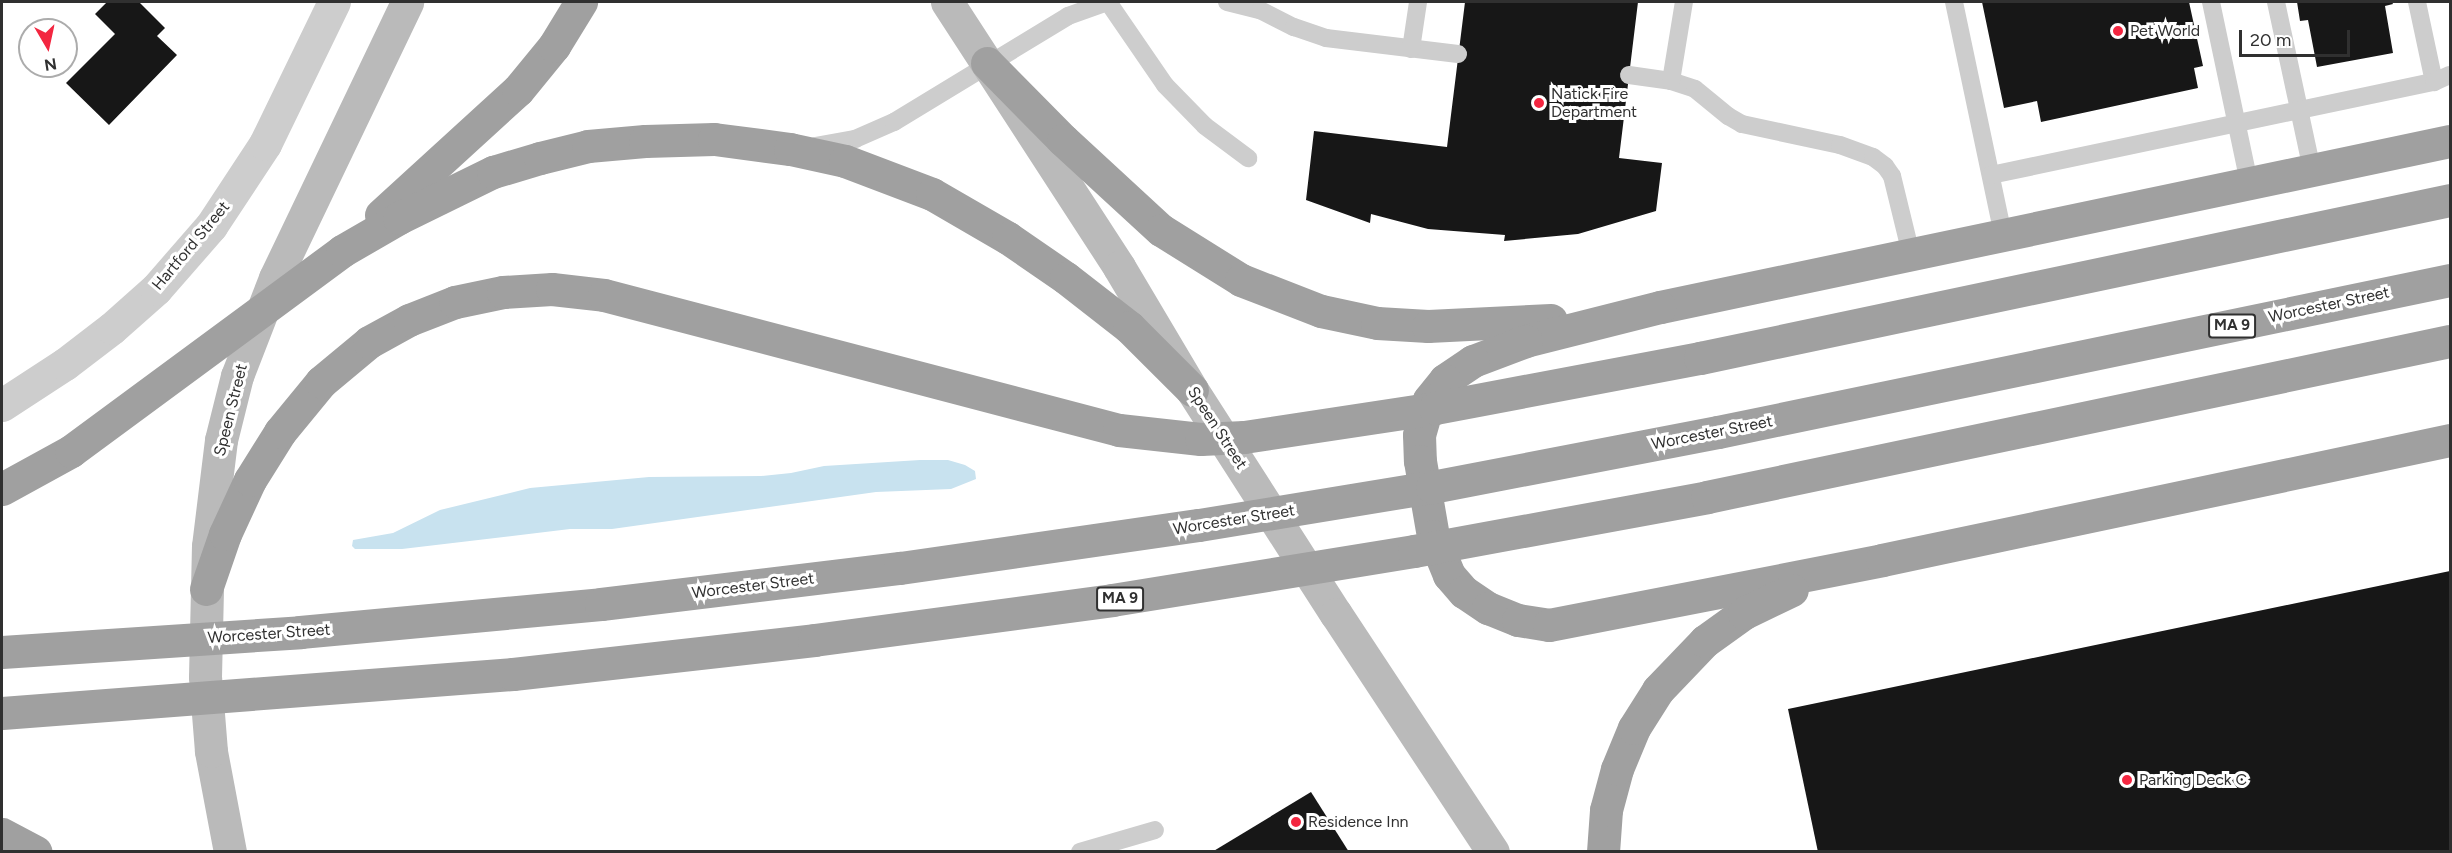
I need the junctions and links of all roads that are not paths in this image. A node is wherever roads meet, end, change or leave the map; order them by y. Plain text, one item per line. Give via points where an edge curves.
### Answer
1 (334, 2) edge
2 (407, 2) edge
3 (581, 2) edge
4 (947, 2) edge
5 (1107, 2) edge
6 (1227, 2) edge
7 (1418, 2) edge
8 (1684, 2) edge
9 (1954, 2) edge
10 (2211, 2) edge
11 (2276, 2) edge
12 (2417, 2) edge
13 (1411, 49) junction
14 (1458, 54) dead end
15 (987, 63) junction
16 (1629, 75) dead end
17 (2442, 78) edge
18 (1671, 81) junction
19 (2299, 111) junction
20 (2236, 124) junction
21 (2451, 141) edge
22 (790, 149) junction
23 (1248, 158) dead end
24 (2312, 170) junction
25 (1990, 175) junction
26 (2249, 183) junction
27 (2451, 200) edge
28 (2003, 235) junction
29 (342, 251) junction
30 (1911, 254) junction
31 (2451, 280) edge
32 (1660, 307) junction
33 (2451, 341) edge
34 (1192, 390) junction
35 (2, 405) edge
36 (2451, 440) edge
37 (2, 489) edge
38 (1882, 560) junction
39 (206, 589) junction
40 (2, 652) edge
41 (2, 713) edge
42 (1155, 830) dead end
43 (2, 834) edge
44 (36, 852) edge
45 (230, 852) edge
46 (1080, 852) edge
47 (1493, 852) edge
48 (1603, 852) edge

1 - 35 street, Hartford Street via 265,144 211,226 128,315 65,364
2 - 39 main road, Speen Street via 298,228 237,376 216,474
3 - 29 highway via 554,46 518,90
4 - 15 main road, Speen Street
5 - 15 lane via 1068,16
5 - 23 lane via 1165,86 1205,126
6 - 13 lane via 1260,10 1326,38
7 - 13 lane
8 - 18 lane
9 - 25 lane
10 - 20 lane
11 - 19 lane
12 - 17 lane
13 - 14 lane
15 - 22 lane via 875,131 834,144
15 - 32 highway via 1161,230 1241,280 1295,302 1348,318 1428,326 1523,322
15 - 34 main road, Speen Street via 1119,267
16 - 18 lane
17 - 19 lane
18 - 30 lane via 1695,88 1742,124 1859,150 1880,162 1892,176
19 - 20 lane
19 - 24 lane
20 - 25 lane
20 - 26 lane
21 - 24 highway
22 - 29 highway via 691,139 588,146 493,172
22 - 34 highway via 845,161 903,182 981,222 1099,303 1156,352
24 - 26 highway
25 - 28 lane
26 - 28 highway
27 - 39 highway via 1700,358 1435,408 1244,437 1201,439 1100,425 604,295 552,289 503,292 455,302 409,320 369,342 321,382 280,432 250,480
28 - 30 highway
29 - 37 highway via 70,451
30 - 32 highway
31 - 40 highway, Worcester Street / MA 9 via 1661,444 1188,527 912,567 613,602 300,632
32 - 38 highway via 1526,341 1473,361 1455,371 1429,400 1421,423 1419,448 1437,550 1449,575 1464,592 1502,615 1548,625
33 - 41 highway, MA 9 via 1696,499 1414,551 1112,600 814,640 513,674
34 - 47 main road, Speen Street
36 - 38 highway
38 - 48 highway via 1815,581 1744,613 1705,641 1673,673 1646,708 1625,747 1610,790
39 - 45 main road, Speen Street via 205,677 211,751
42 - 46 lane
43 - 44 highway

